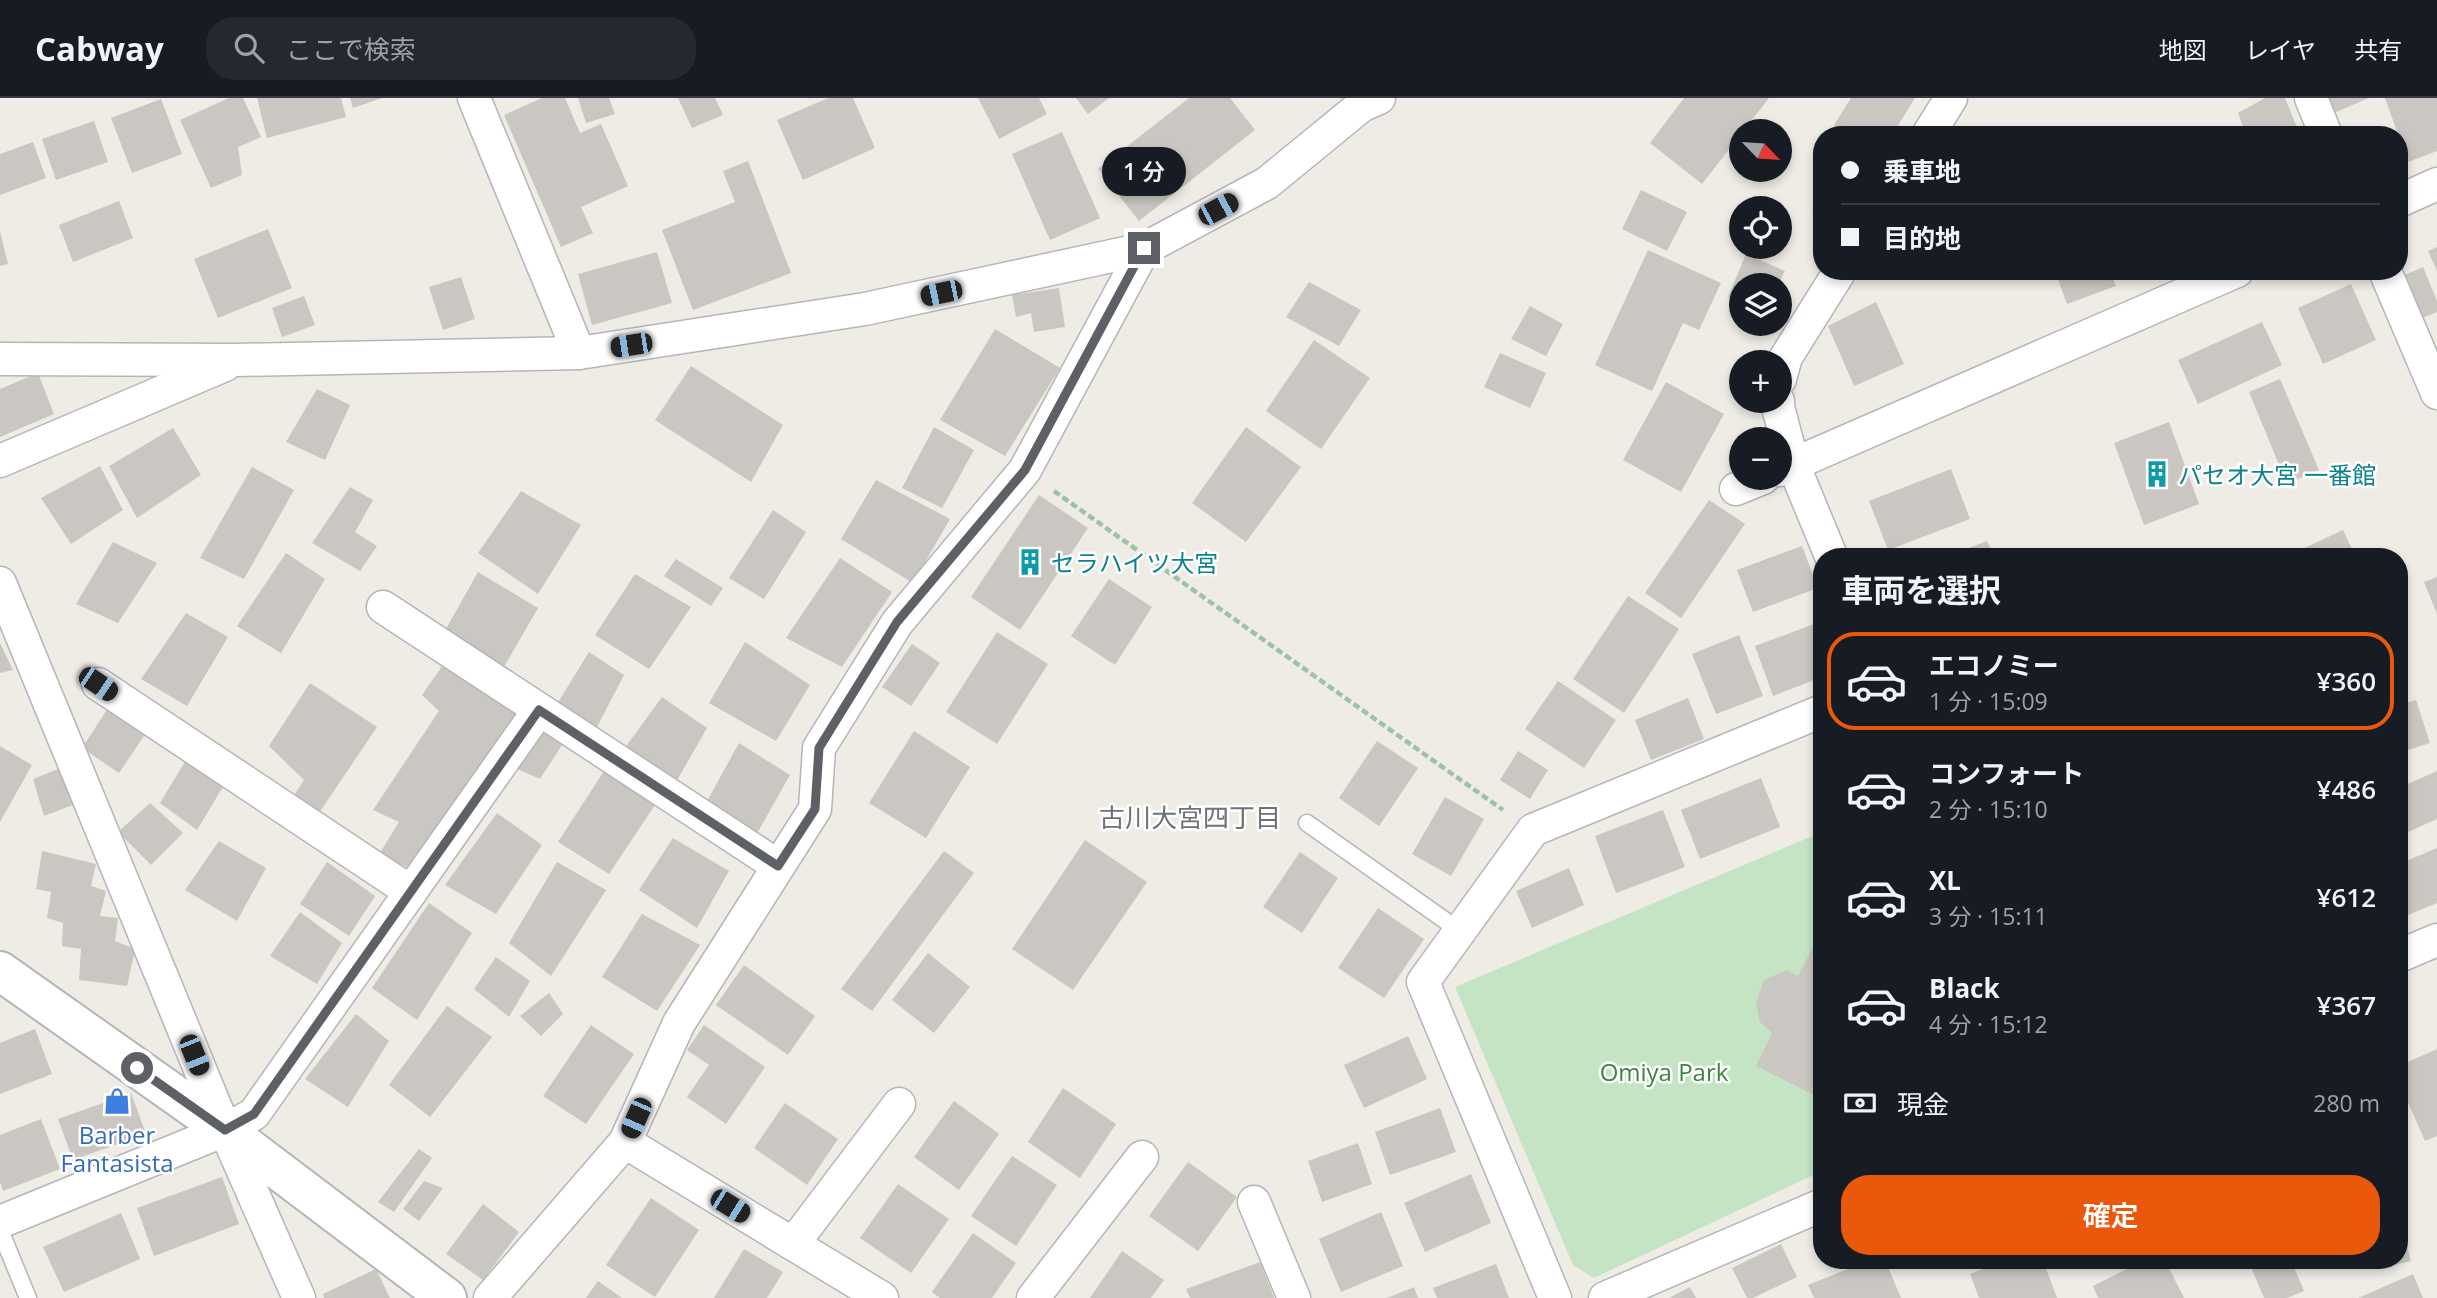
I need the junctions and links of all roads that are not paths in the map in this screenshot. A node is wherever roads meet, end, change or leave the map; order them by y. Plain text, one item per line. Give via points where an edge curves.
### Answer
1 (474, 98) edge
2 (1378, 98) edge
3 (1951, 98) edge
4 (2311, 98) edge
5 (1934, 126) edge
6 (2322, 126) edge
7 (2437, 184) edge
8 (2408, 197) edge
9 (1144, 248) junction
10 (1834, 280) edge
11 (2216, 280) edge
12 (2389, 280) edge
13 (1790, 350) edge
14 (579, 353) junction
15 (0, 359) edge
16 (236, 360) junction
17 (2437, 393) edge
18 (0, 461) edge
19 (1792, 465) edge
20 (1792, 477) edge
21 (1827, 548) edge
22 (0, 583) edge
23 (383, 607) dead end
24 (98, 684) dead end
25 (539, 710) junction
26 (1813, 715) edge
27 (1307, 823) dead end
28 (778, 866) junction
29 (411, 892) junction
30 (1460, 931) junction
31 (2437, 940) edge
32 (2408, 952) edge
33 (1, 974) edge
34 (899, 1104) dead end
35 (225, 1130) junction
36 (625, 1142) junction
37 (1142, 1157) dead end
38 (1254, 1202) dead end
39 (1813, 1209) edge
40 (0, 1222) edge
41 (0, 1230) edge
42 (793, 1244) junction
43 (28, 1298) edge
44 (299, 1298) edge
45 (447, 1298) edge
46 (490, 1298) edge
47 (882, 1298) edge
48 (1033, 1298) edge
49 (1294, 1298) edge
50 (1555, 1298) edge
51 (1605, 1298) edge

1 - 14 street
2 - 9 street via 1361,106 1267,183
3 - 5 street
4 - 6 street
7 - 8 street
9 - 14 street via 864,309
9 - 28 street via 1025,470 897,622 819,748 815,809
10 - 13 street
11 - 19 street
12 - 17 street
14 - 16 street
15 - 16 street
16 - 18 street
20 - 21 street
22 - 35 street
23 - 25 street
24 - 29 street
25 - 28 street
25 - 29 street
26 - 30 street via 1533,830
27 - 30 lane
28 - 36 street via 679,1023
29 - 35 street via 254,1114
30 - 50 street via 1423,982
31 - 32 street
33 - 35 street
34 - 42 street
35 - 40 street
35 - 44 street
35 - 45 street
36 - 42 street
36 - 46 street
37 - 48 street
38 - 49 street
39 - 51 street
41 - 43 lane
42 - 47 street

